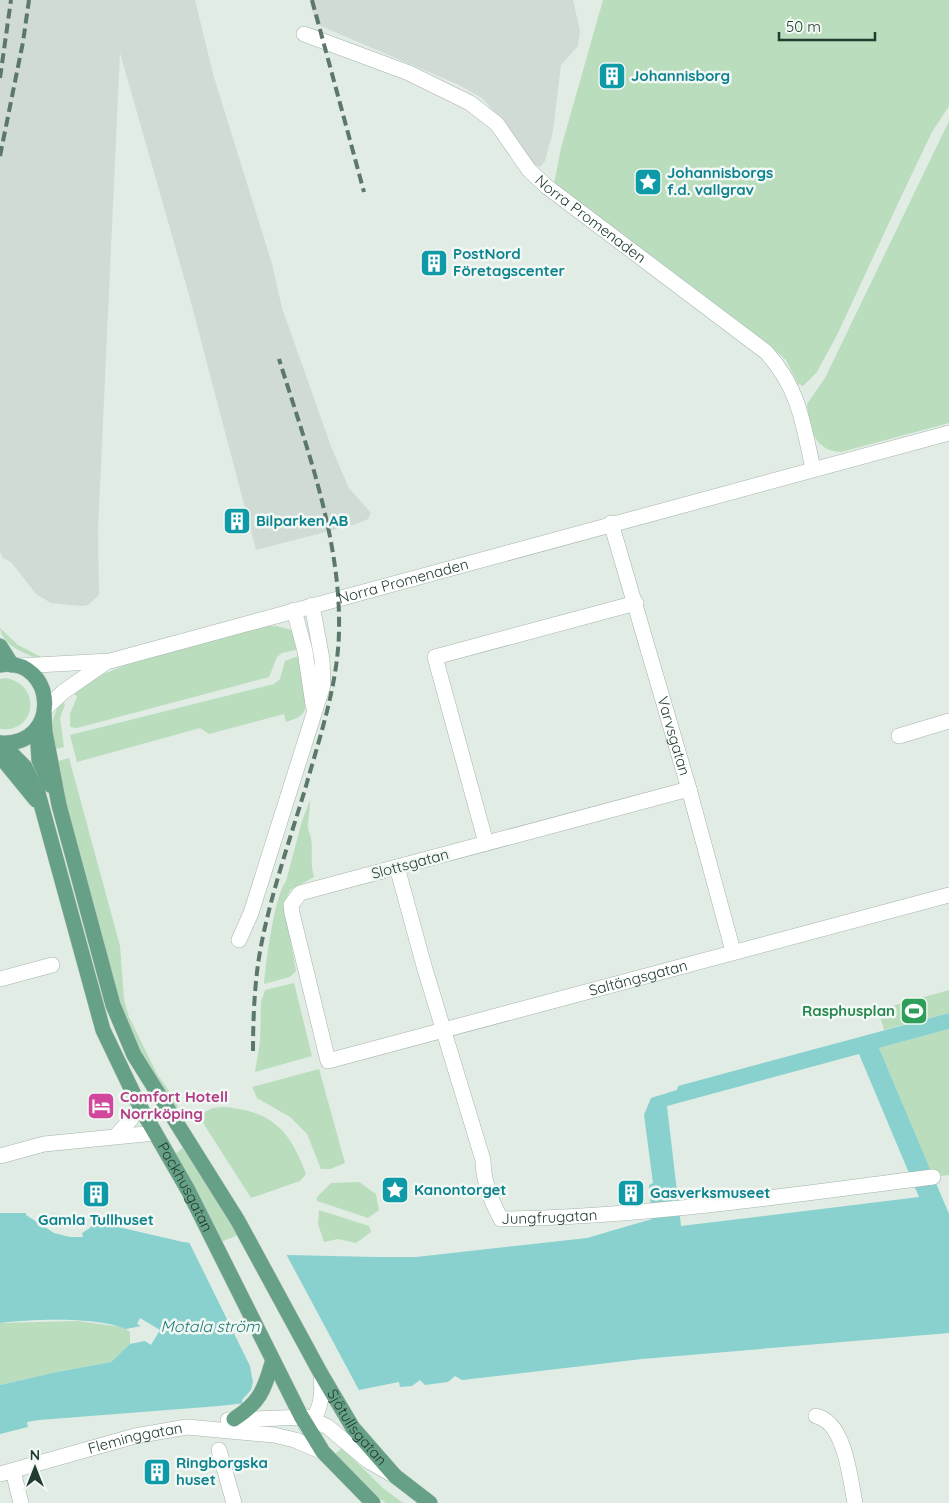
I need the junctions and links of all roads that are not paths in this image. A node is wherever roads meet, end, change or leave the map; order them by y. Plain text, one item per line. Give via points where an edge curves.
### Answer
1 (304, 34) dead end
2 (949, 433) edge
3 (813, 469) junction
4 (611, 523) junction
5 (636, 603) junction
6 (312, 605) junction
7 (294, 610) junction
8 (0, 646) edge
9 (110, 661) junction
10 (88, 663) junction
11 (10, 666) edge
12 (32, 674) junction
13 (314, 708) junction
14 (45, 712) junction
15 (949, 721) edge
16 (37, 729) junction
17 (899, 736) dead end
18 (0, 747) edge
19 (689, 789) junction
20 (59, 805) junction
21 (486, 843) junction
22 (398, 867) junction
23 (948, 900) edge
24 (239, 940) dead end
25 (733, 951) junction
26 (52, 965) dead end
27 (0, 979) edge
28 (444, 1031) junction
29 (328, 1061) joint
30 (139, 1105) junction
31 (155, 1133) junction
32 (116, 1136) junction
33 (0, 1156) edge
34 (933, 1177) dead end
35 (272, 1363) junction
36 (321, 1374) joint
37 (327, 1396) junction
38 (816, 1416) dead end
39 (234, 1419) junction
40 (307, 1421) junction
41 (187, 1427) junction
42 (274, 1435) junction
43 (219, 1450) dead end
44 (323, 1452) junction
45 (6, 1472) edge
46 (396, 1476) junction
47 (21, 1503) edge
48 (234, 1503) edge
49 (373, 1503) edge
50 (430, 1503) edge
51 (855, 1503) edge

1 - 3 street, Norra Promenaden via 410,74 470,103 497,124 529,170 546,186 766,352 780,367 795,395
2 - 3 street, Norra Promenaden
3 - 4 street, Norra Promenaden
4 - 5 street, Varvsgatan
4 - 6 street, Norra Promenaden
5 - 19 street, Varvsgatan
5 - 21 street via 435,658
6 - 7 street, Norra Promenaden
6 - 13 street via 323,685
7 - 9 street, Norra Promenaden
7 - 13 street via 307,661
8 - 11 main road
9 - 10 street, Norra Promenaden
9 - 14 street, Norra Promenaden via 74,684
10 - 11 street, Norra Promenaden
10 - 12 street, Norra Promenaden via 60,674
11 - 12 main road
12 - 14 main road, Packhusgatan via 43,690
13 - 24 street
14 - 16 main road
14 - 20 main road, Packhusgatan
15 - 17 street
16 - 18 main road via 24,739
16 - 20 main road, Packhusgatan via 39,760
18 - 30 main road, Packhusgatan via 25,767 32,779 103,1030
19 - 21 street, Slottsgatan
19 - 25 street, Varvsgatan
20 - 36 main road, Packhusgatan via 112,1005 123,1031 146,1075 254,1247
21 - 22 street, Slottsgatan
22 - 28 street, Jungfrugatan
22 - 29 street, Slottsgatan via 300,894 292,905
23 - 25 street, Saltängsgatan
25 - 28 street, Saltängsgatan
26 - 27 street
28 - 29 street, Saltängsgatan
28 - 34 street, Jungfrugatan via 482,1160 483,1175 494,1207 502,1219 651,1211
30 - 31 main road, Packhusgatan
30 - 32 street
31 - 32 street
31 - 35 main road, Packhusgatan via 188,1190
32 - 33 street via 44,1144
35 - 39 main road via 265,1386 254,1405
35 - 40 main road, Packhusgatan via 292,1401
36 - 37 main road, Sjötullsgatan
37 - 40 street
37 - 46 main road, Sjötullsgatan
38 - 51 street via 822,1417 836,1430
39 - 40 street
39 - 41 street
40 - 42 street, Fleminggatan via 292,1434
40 - 44 main road
40 - 46 street, Sjötullsgatan via 328,1427 367,1460
41 - 42 street, Fleminggatan
41 - 45 street, Fleminggatan via 135,1436
42 - 44 street, Fleminggatan
43 - 48 street
44 - 49 main road
45 - 47 street
46 - 50 main road, Sjötullsgatan

